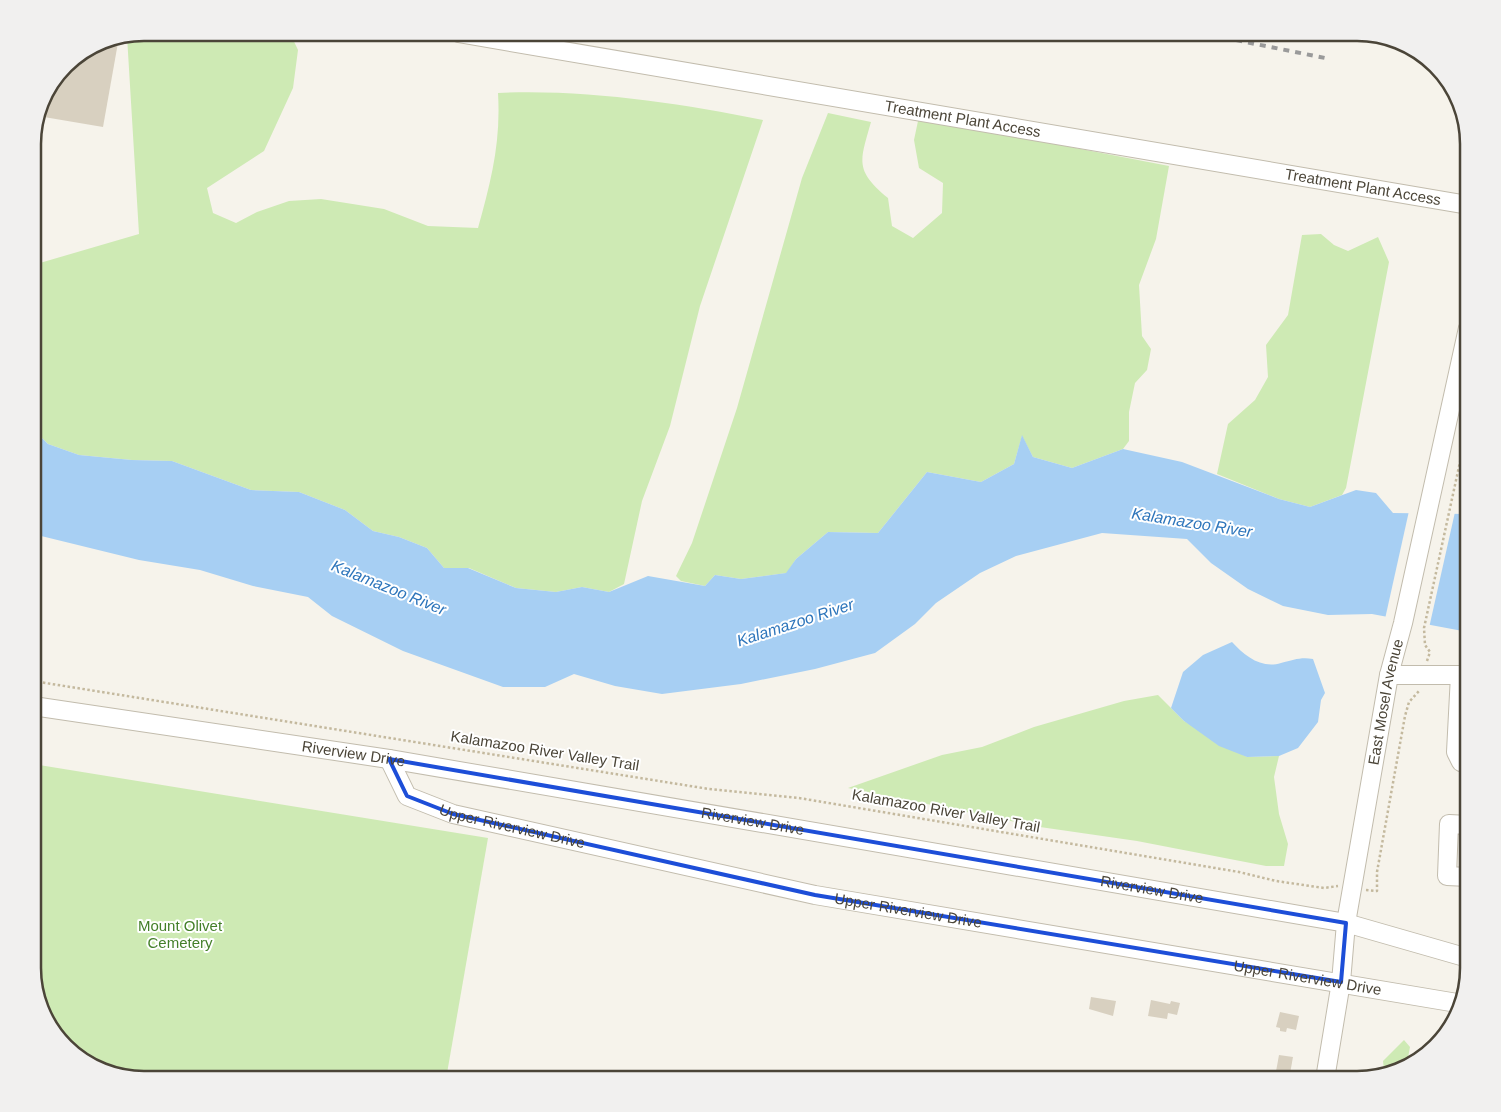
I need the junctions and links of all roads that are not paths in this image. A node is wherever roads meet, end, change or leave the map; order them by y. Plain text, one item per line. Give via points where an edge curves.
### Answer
1 (511, 41) edge
2 (1460, 204) edge
3 (1460, 363) edge
4 (1389, 675) junction
5 (1460, 675) edge
6 (41, 707) edge
7 (1460, 714) edge
8 (389, 759) junction
9 (1460, 760) edge
10 (1460, 825) edge
11 (1460, 877) edge
12 (1346, 923) junction
13 (1460, 956) edge
14 (1341, 982) junction
15 (1453, 1002) edge
16 (1326, 1071) edge

1 - 2 street, Treatment Plant Access
3 - 4 street, East Mosel Avenue
4 - 5 street
4 - 12 street, East Mosel Avenue
6 - 8 street, Riverview Drive
7 - 9 street via 1456,752
8 - 12 street, Riverview Drive
8 - 14 street, Upper Riverview Drive via 407,796 462,816 815,895
10 - 11 street via 1449,824 1447,876
12 - 13 street, Riverview Drive
12 - 14 street, East Mosel Avenue
14 - 15 street, Upper Riverview Drive
14 - 16 street, East Mosel Avenue

